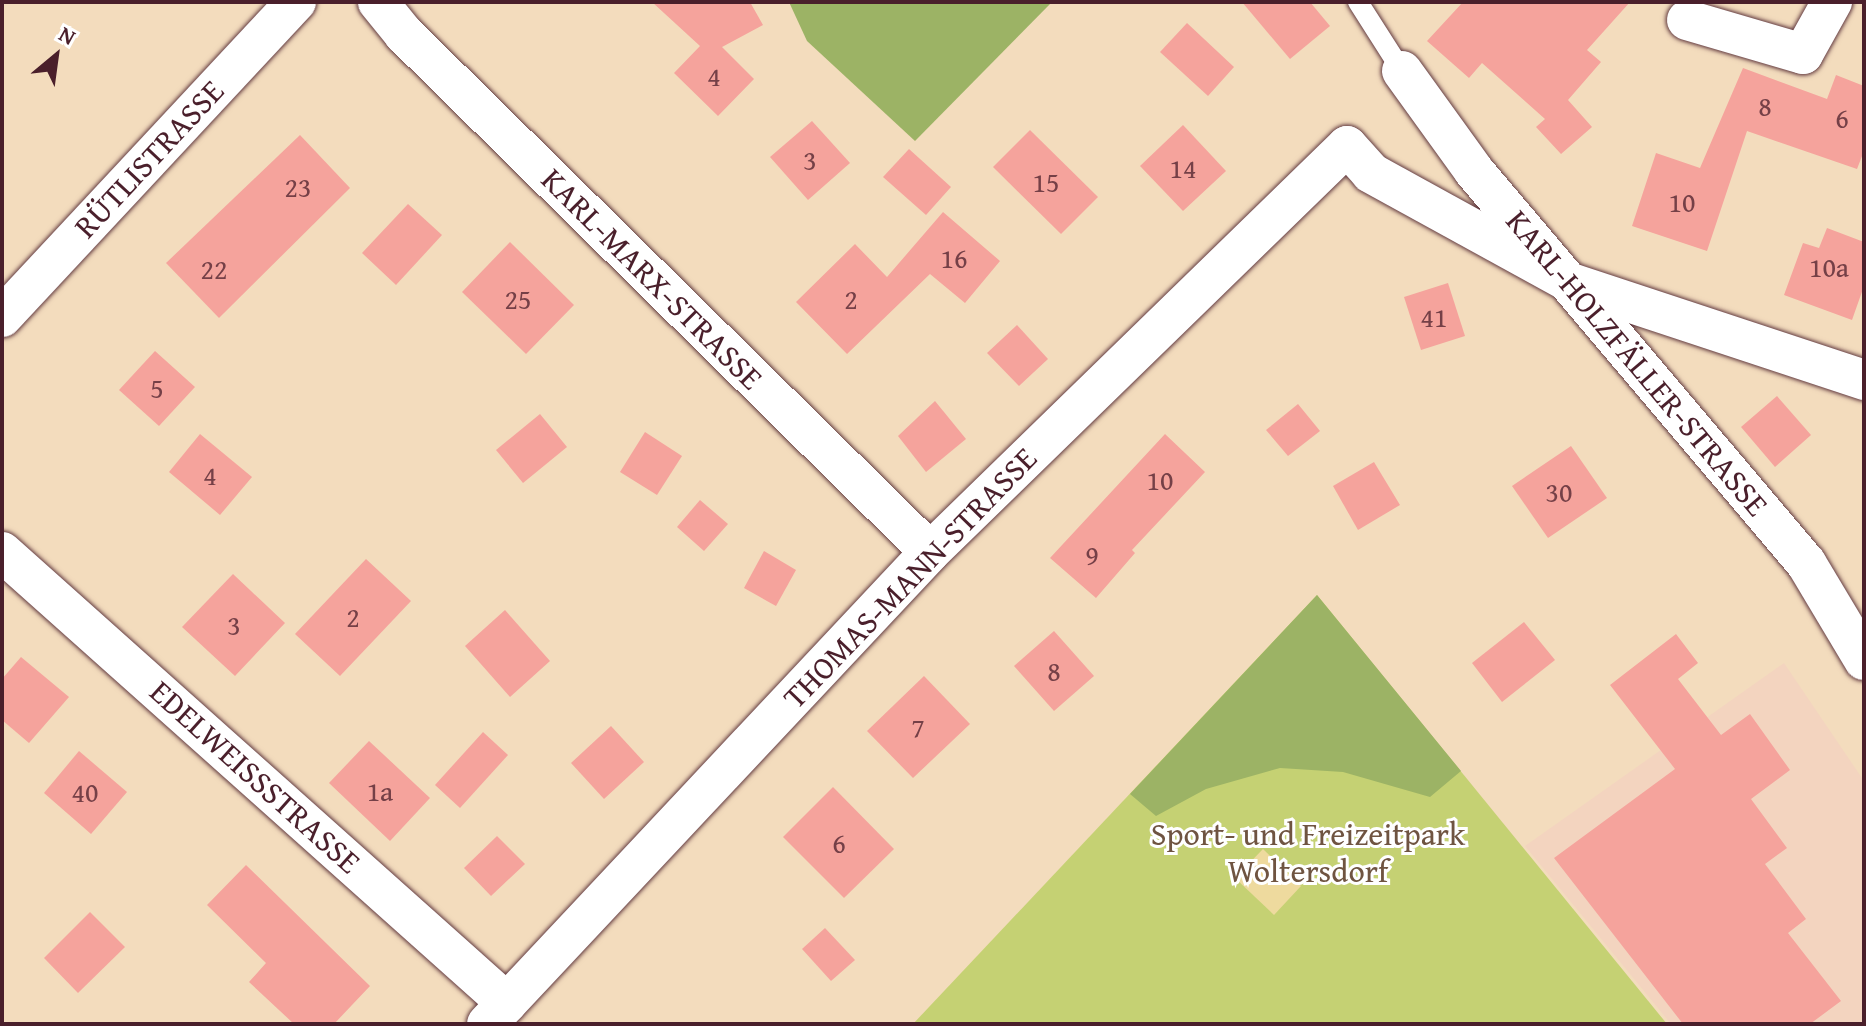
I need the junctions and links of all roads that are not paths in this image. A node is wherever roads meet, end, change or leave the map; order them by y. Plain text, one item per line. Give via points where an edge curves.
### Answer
1 (296, 2) edge
2 (378, 2) edge
3 (1358, 2) edge
4 (1832, 2) edge
5 (1687, 20) dead end
6 (1402, 71) joint
7 (1571, 283) junction
8 (2, 317) edge
9 (1864, 380) edge
10 (2, 552) edge
11 (930, 552) junction
12 (1864, 660) edge
13 (497, 1013) edge

1 - 8 street, RÜTLISTRASSE
2 - 11 street, KARL-MARX-STRASSE via 404,34
3 - 6 lane
4 - 5 street via 1803,54
6 - 7 street, KARL-HOLZFÄLLER-STRASSE via 1474,171
7 - 9 street
7 - 11 street, THOMAS-MANN-STRASSE via 1371,173 1347,146
7 - 12 street, KARL-HOLZFÄLLER-STRASSE via 1806,563
10 - 13 street, EDELWEISSSTRASSE
11 - 13 street, THOMAS-MANN-STRASSE

